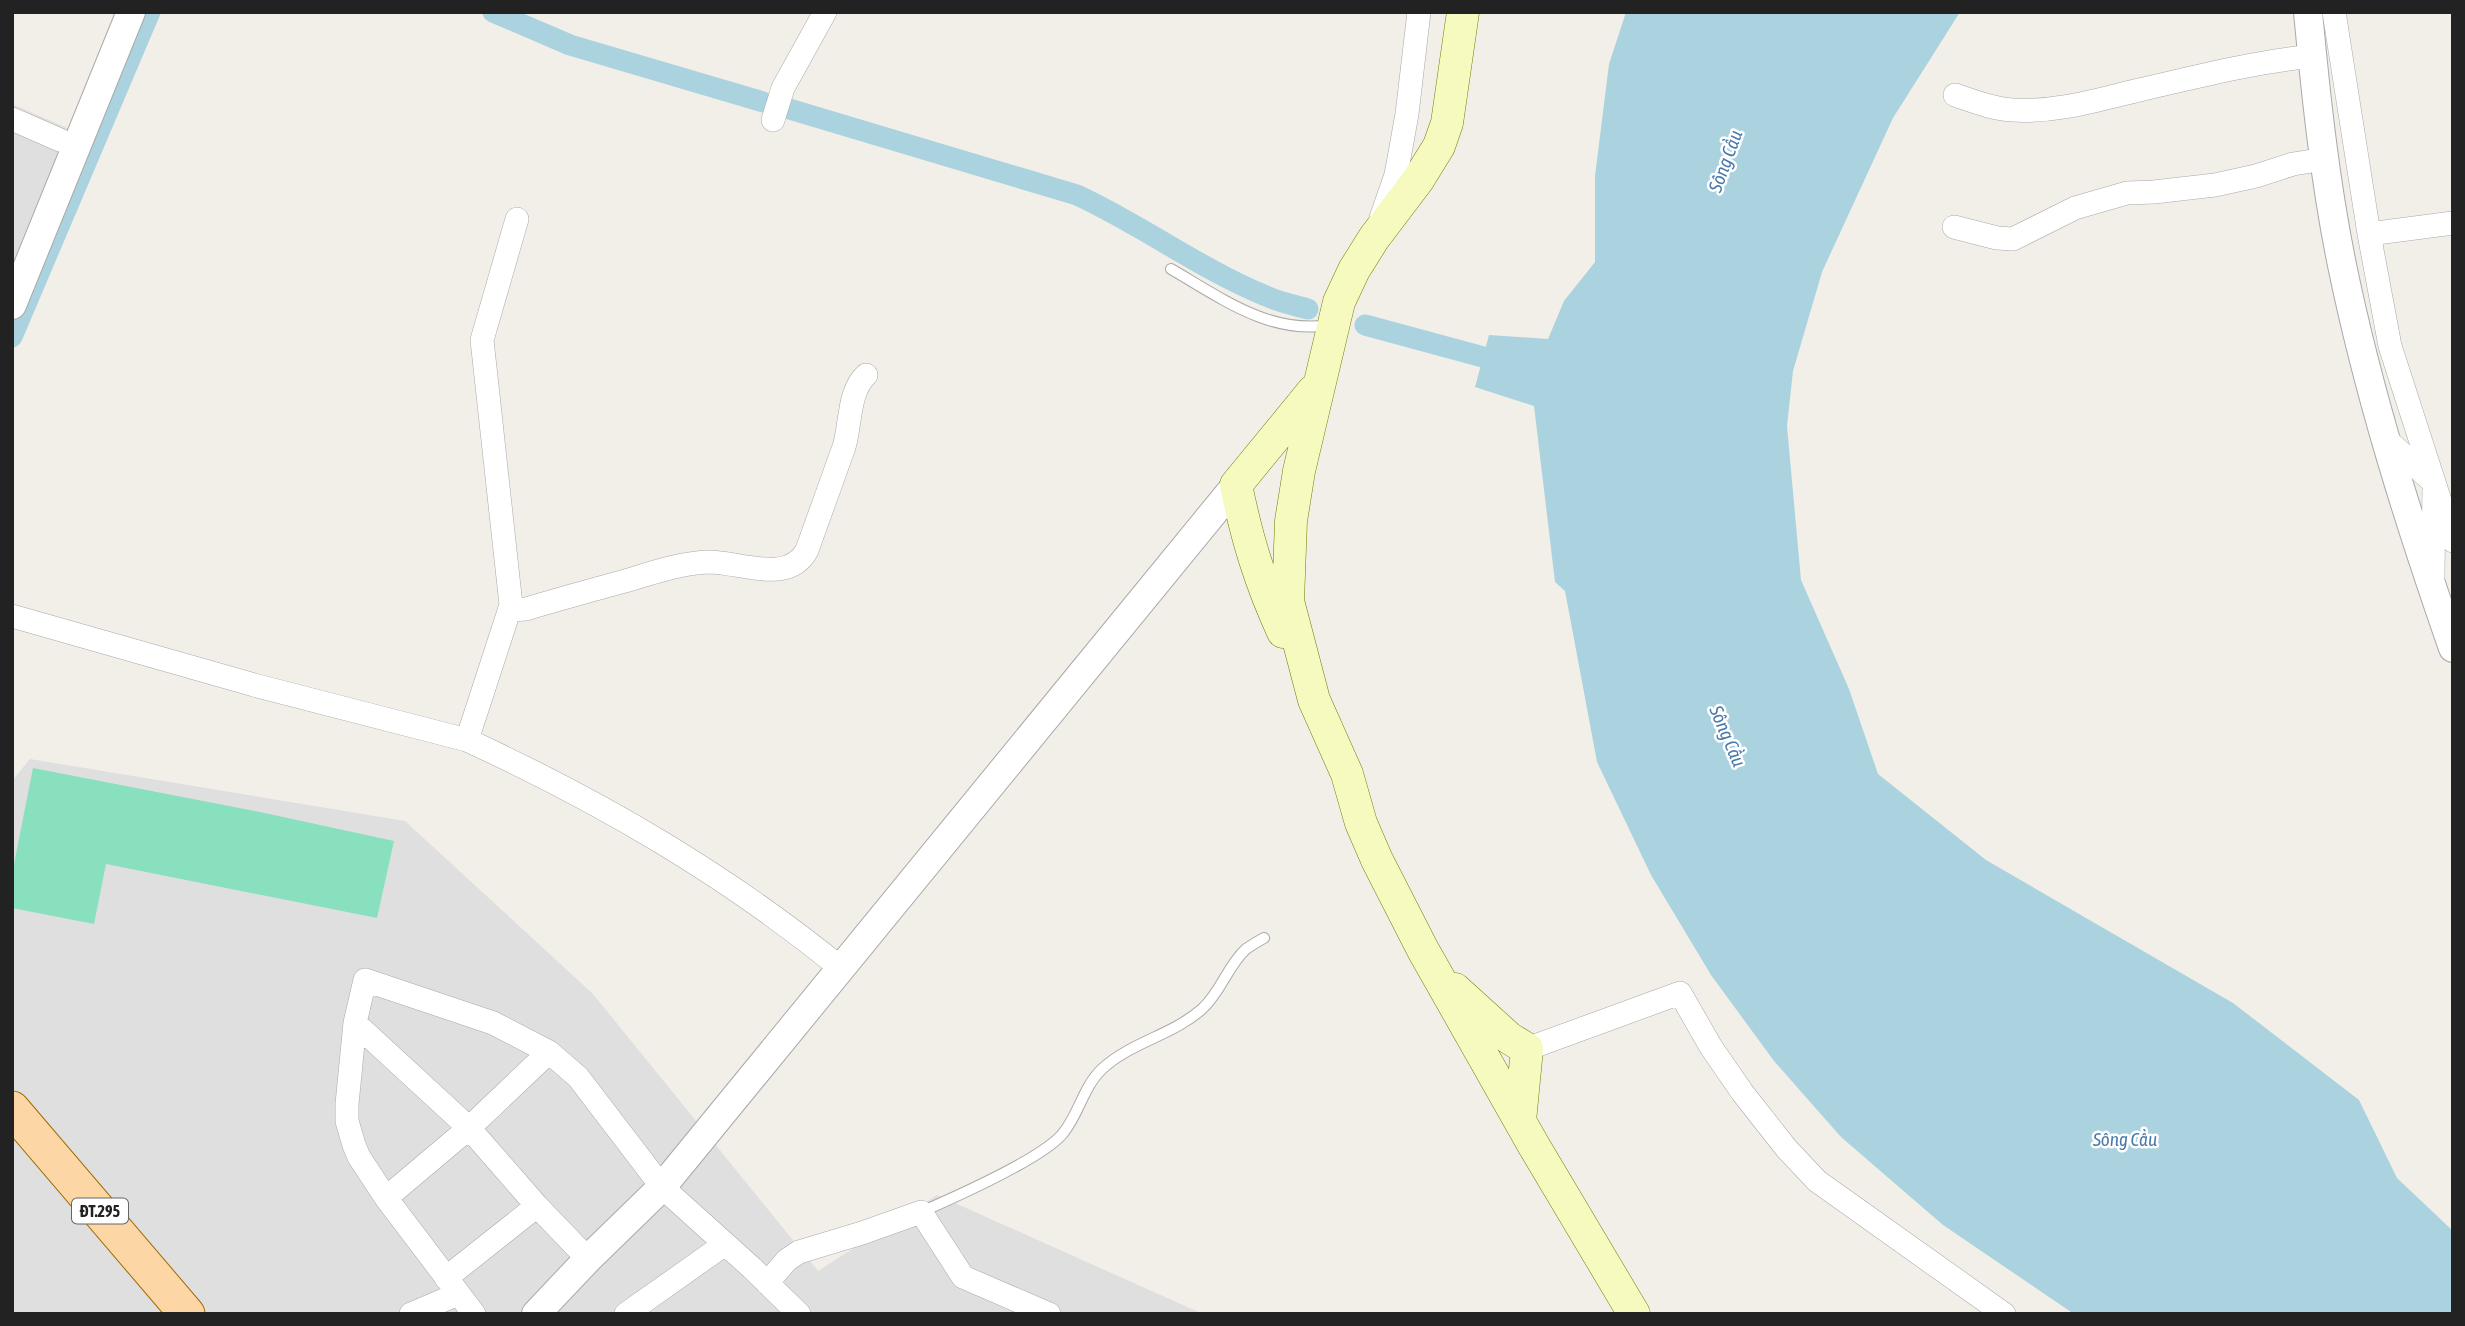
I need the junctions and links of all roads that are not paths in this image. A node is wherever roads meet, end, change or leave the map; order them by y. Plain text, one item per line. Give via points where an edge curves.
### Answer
1 (131, 12) edge
2 (825, 12) edge
3 (1419, 12) edge
4 (1463, 12) edge
5 (2308, 12) edge
6 (2334, 12) edge
7 (2313, 57) junction
8 (1955, 95) dead end
9 (12, 119) edge
10 (2318, 119) junction
11 (773, 120) dead end
12 (60, 139) dead end
13 (2354, 142) junction
14 (2325, 159) junction
15 (517, 219) dead end
16 (2453, 223) edge
17 (1954, 228) dead end
18 (2369, 234) junction
19 (1374, 238) junction
20 (1171, 269) dead end
21 (12, 305) edge
22 (1333, 324) junction
23 (866, 375) dead end
24 (1317, 387) junction
25 (2385, 438) junction
26 (2444, 480) edge
27 (1236, 485) junction
28 (2453, 541) edge
29 (2433, 591) junction
30 (510, 610) junction
31 (12, 616) edge
32 (2453, 648) edge
33 (1314, 701) junction
34 (467, 740) junction
35 (1264, 938) dead end
36 (842, 969) junction
37 (1439, 978) junction
38 (355, 1023) junction
39 (1527, 1049) junction
40 (549, 1052) junction
41 (15, 1119) edge
42 (1520, 1121) junction
43 (469, 1128) junction
44 (662, 1187) junction
45 (386, 1198) junction
46 (537, 1206) junction
47 (921, 1212) junction
48 (724, 1244) junction
49 (588, 1259) junction
50 (1612, 1278) junction
51 (767, 1283) junction
52 (452, 1286) junction
53 (1043, 1312) edge
54 (187, 1314) edge
55 (411, 1314) edge
56 (474, 1314) edge
57 (536, 1314) edge
58 (626, 1314) edge
59 (799, 1314) edge
60 (1626, 1314) edge
61 (1634, 1314) edge
62 (2004, 1314) edge

1 - 21 street
2 - 11 street via 783,88
3 - 19 street via 1396,175
4 - 19 main road via 1443,136 1428,165
5 - 7 street
6 - 13 street
7 - 8 street via 2284,59 2032,111 2003,109
7 - 10 street
9 - 12 street
10 - 13 street
10 - 14 street
13 - 18 street
14 - 17 street via 2215,185 2127,193 2075,208 2008,240
14 - 25 street via 2341,263
15 - 30 street via 482,340
16 - 18 street
18 - 26 street via 2393,357
19 - 22 main road via 1354,270
20 - 22 lane via 1268,322 1290,327
22 - 24 main road
23 - 30 street via 852,405 845,443 807,550 795,566 771,570 732,564 688,565
24 - 27 main road
24 - 33 main road via 1292,521 1288,601
25 - 26 street
25 - 29 street
26 - 28 street
26 - 29 street
27 - 33 main road via 1263,587
27 - 36 street
29 - 32 street
30 - 34 street
31 - 34 street
33 - 37 main road via 1346,774 1361,824
34 - 36 street via 594,802 664,844 743,893
35 - 47 lane via 1245,950 1219,989 1188,1021 1136,1046 1102,1069 1056,1141
36 - 44 street
37 - 39 main road
37 - 42 main road
38 - 40 street via 365,980 485,1020
38 - 43 street
38 - 45 street via 347,1121 359,1157
39 - 42 main road
39 - 62 street via 1680,993 1742,1092 1817,1181
40 - 43 street
40 - 44 street via 579,1077
41 - 54 main road, ĐT.295
42 - 50 main road
43 - 45 street
43 - 46 street
44 - 48 street
44 - 49 street
45 - 52 street
46 - 49 street
46 - 52 street
47 - 51 street via 799,1252
47 - 53 street via 963,1277
48 - 51 street
48 - 58 street
49 - 57 street
50 - 60 main road
50 - 61 main road
51 - 59 street
52 - 55 street
52 - 56 street

